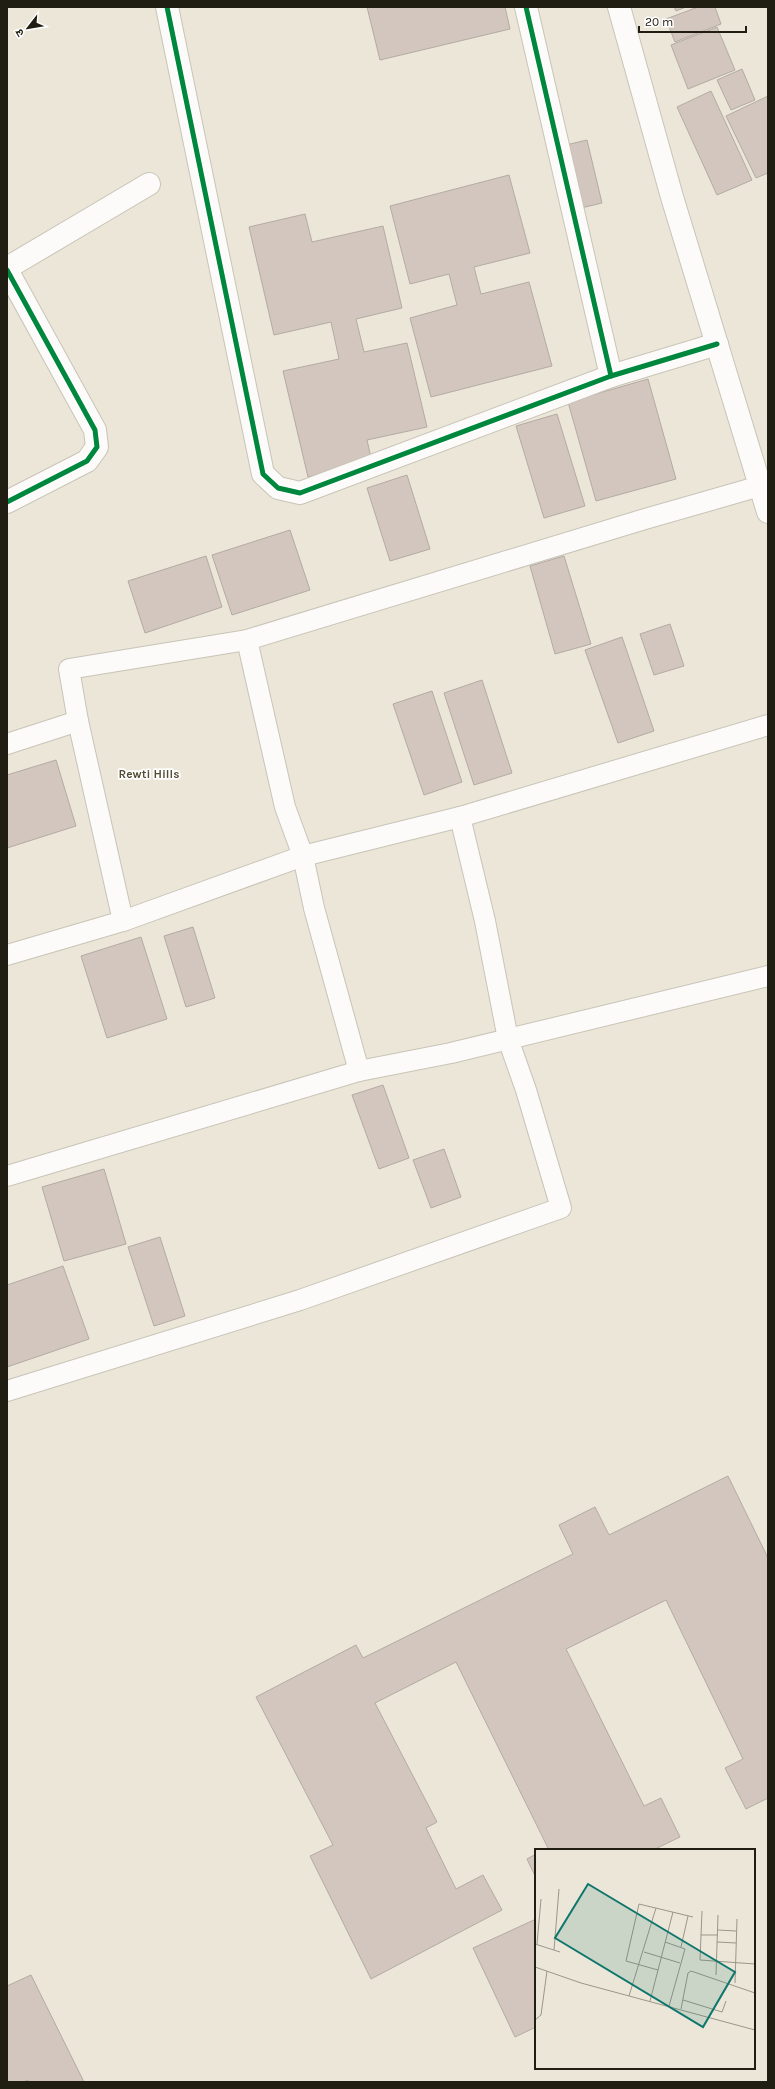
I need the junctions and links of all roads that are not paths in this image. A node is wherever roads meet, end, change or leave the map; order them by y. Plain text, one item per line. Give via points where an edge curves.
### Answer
1 (167, 7) edge
2 (526, 7) edge
3 (619, 7) edge
4 (149, 184) dead end
5 (7, 269) edge
6 (717, 344) junction
7 (611, 376) junction
8 (760, 486) junction
9 (7, 502) edge
10 (768, 512) edge
11 (247, 640) junction
12 (78, 721) junction
13 (768, 725) edge
14 (7, 744) edge
15 (460, 817) junction
16 (303, 856) junction
17 (123, 921) junction
18 (7, 955) edge
19 (768, 976) edge
20 (508, 1039) junction
21 (359, 1071) junction
22 (7, 1176) edge
23 (7, 1391) edge

1 - 7 street via 263,474 278,488 300,493
2 - 7 street
3 - 6 street via 672,197
4 - 5 street
5 - 9 street via 95,430 97,447 87,461
6 - 7 street
6 - 8 street
8 - 10 street
8 - 11 lane
11 - 12 lane via 69,669
11 - 16 lane via 285,807
12 - 14 lane
12 - 17 lane
13 - 15 lane
15 - 16 lane
15 - 20 lane via 485,922
16 - 17 lane
16 - 21 lane via 314,908
17 - 18 lane
19 - 20 lane
20 - 21 lane
20 - 23 lane via 561,1208 300,1300
21 - 22 lane

